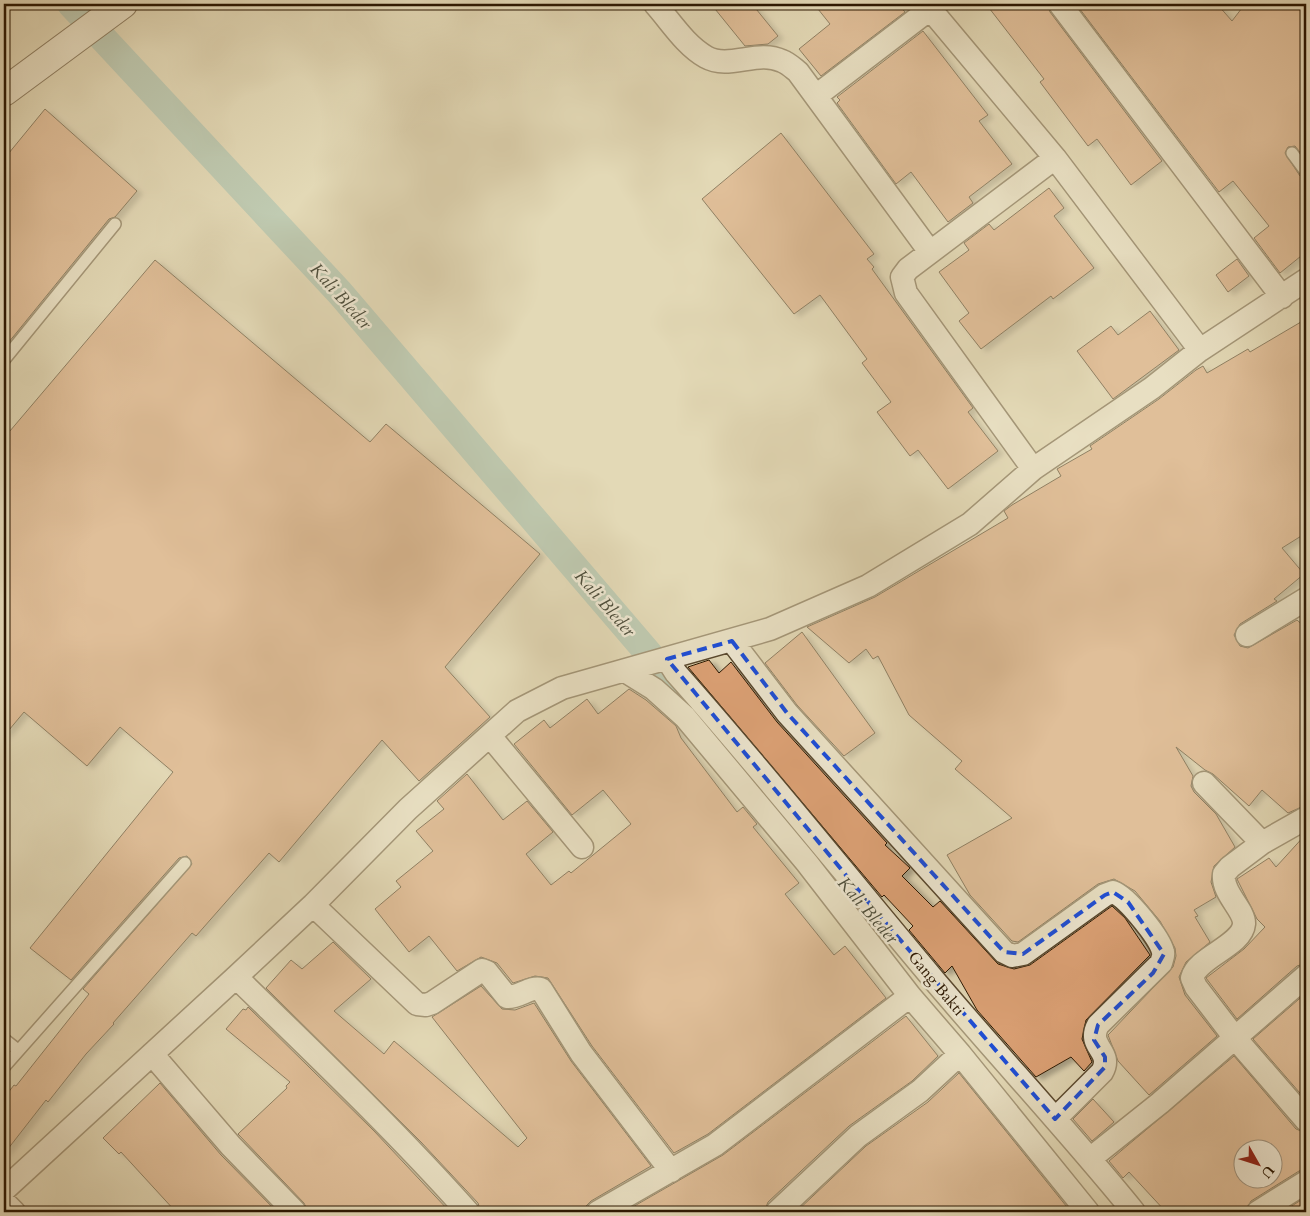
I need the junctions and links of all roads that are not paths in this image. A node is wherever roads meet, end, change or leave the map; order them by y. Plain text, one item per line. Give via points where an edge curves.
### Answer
1 (655, 4) edge
2 (1060, 4) edge
3 (120, 6) edge
4 (928, 6) edge
5 (4, 92) edge
6 (816, 96) junction
7 (1292, 154) dead end
8 (1055, 158) junction
9 (1306, 172) edge
10 (115, 224) dead end
11 (930, 252) junction
12 (1306, 280) edge
13 (1282, 297) junction
14 (1200, 350) junction
15 (4, 360) edge
16 (1033, 469) junction
17 (1306, 600) edge
18 (1247, 635) dead end
19 (732, 641) junction
20 (664, 660) junction
21 (631, 670) junction
22 (490, 736) junction
23 (1204, 783) dead end
24 (1306, 818) edge
25 (1262, 843) junction
26 (582, 847) dead end
27 (185, 863) dead end
28 (314, 905) junction
29 (1306, 976) edge
30 (236, 977) junction
31 (910, 996) junction
32 (1235, 1038) junction
33 (4, 1039) edge
34 (18, 1050) junction
35 (152, 1054) junction
36 (960, 1054) junction
37 (4, 1067) edge
38 (1055, 1119) junction
39 (1306, 1120) edge
40 (1091, 1158) junction
41 (670, 1171) junction
42 (1306, 1182) edge
43 (4, 1190) edge
44 (4, 1202) edge
45 (1077, 1208) edge
46 (14, 1212) edge
47 (295, 1212) edge
48 (468, 1212) edge
49 (598, 1212) edge
50 (777, 1212) edge
51 (1134, 1212) edge
52 (1258, 1212) edge

1 - 6 street via 690,45 708,58 728,62 761,57 782,60 798,72
2 - 13 street
3 - 5 main road
4 - 6 street
4 - 8 street
6 - 11 street
7 - 9 lane
8 - 11 street
8 - 14 street
10 - 15 lane
11 - 16 street via 908,269 902,278 906,293
12 - 13 street
13 - 14 street
14 - 16 street via 1152,388
16 - 19 street via 970,524 868,586 770,629
17 - 18 street
19 - 20 street
19 - 38 street via 787,713 1004,952 1012,956 1024,954 1113,892 1128,902 1160,943 1164,954 1161,963 1095,1031 1095,1044 1105,1057 1102,1072
20 - 21 street
20 - 38 street, Gang Bakti via 758,766 890,928
21 - 22 street via 562,688 517,710
21 - 31 street via 685,717 807,863
22 - 26 street
22 - 28 street via 408,809
23 - 25 street
24 - 25 street
25 - 32 street via 1224,874 1226,888 1243,920 1241,930 1195,970 1192,978
27 - 34 lane
28 - 30 street
28 - 41 street via 417,1004 432,1003 482,970 507,997 541,989 581,1053
29 - 32 street
30 - 35 street
30 - 48 street via 423,1161
31 - 36 street
31 - 41 street via 715,1144
32 - 39 street
32 - 40 street
33 - 34 lane
34 - 37 lane
35 - 43 street
35 - 47 street via 231,1146
36 - 45 street
36 - 50 street via 920,1091 858,1136
38 - 40 street, Gang Bakti
40 - 51 street, Gang Bakti
41 - 49 street
42 - 52 street
44 - 46 street

